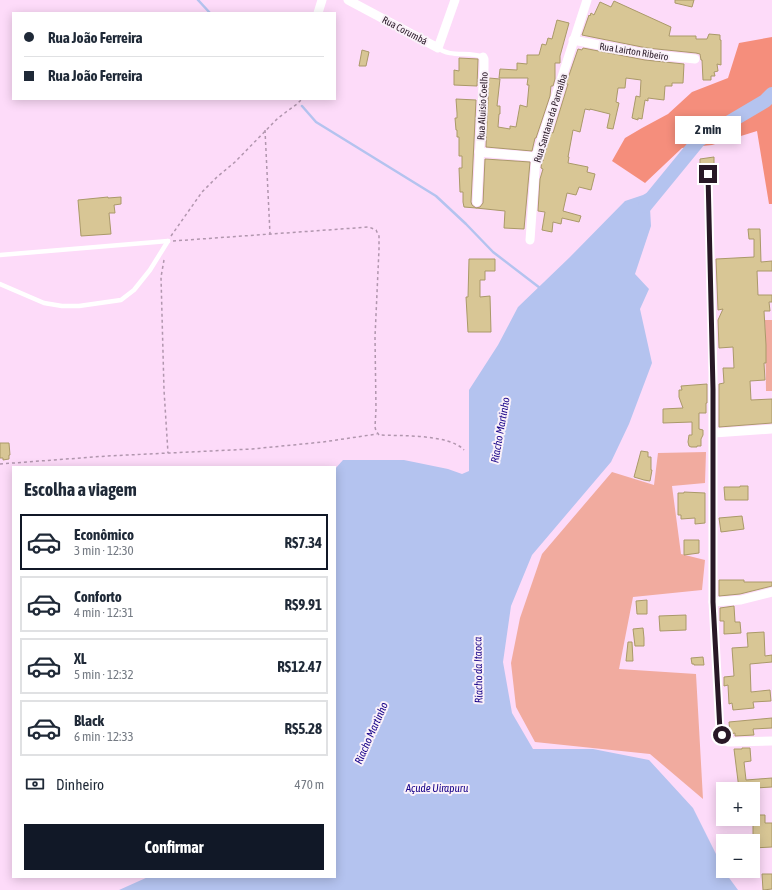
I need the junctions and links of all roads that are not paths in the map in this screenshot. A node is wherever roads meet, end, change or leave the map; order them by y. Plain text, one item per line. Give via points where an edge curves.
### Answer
1 (322, 0) edge
2 (348, 0) edge
3 (454, 0) edge
4 (587, 0) edge
5 (318, 12) edge
6 (573, 40) junction
7 (438, 48) junction
8 (483, 58) joint
9 (696, 59) dead end
10 (479, 152) junction
11 (536, 157) junction
12 (708, 174) dead end
13 (477, 202) dead end
14 (530, 240) dead end
15 (0, 256) edge
16 (0, 284) edge
17 (772, 429) edge
18 (714, 433) junction
19 (772, 592) edge
20 (713, 602) junction
21 (772, 741) edge

1 - 5 street
2 - 7 street, Rua Corumbá
3 - 7 street, Rua Corumbá
4 - 6 street, Rua Santana da Parnaíba
6 - 9 street, Rua Lairton Ribeiro via 646,54
6 - 11 street, Rua Santana da Parnaíba
7 - 8 lane, Rua Aluisio Coelho via 443,52
8 - 10 street, Rua Aluisio Coelho
10 - 11 street
10 - 13 street, Rua Aluisio Coelho
11 - 14 street, Rua Santana da Parnaíba
12 - 18 street
15 - 16 lane via 168,241 150,270 134,290 121,300 62,306 44,303
17 - 18 street
18 - 20 street
19 - 20 street via 741,600
20 - 21 street via 720,731 728,742

